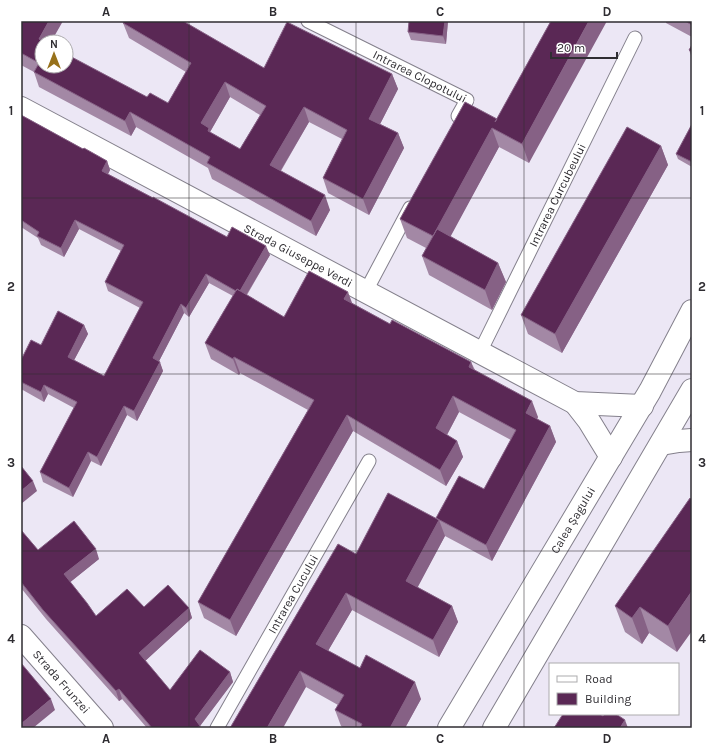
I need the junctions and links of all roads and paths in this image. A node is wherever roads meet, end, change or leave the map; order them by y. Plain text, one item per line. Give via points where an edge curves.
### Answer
1 (308, 21) edge
2 (635, 38) dead end
3 (21, 108) edge
4 (454, 124) edge
5 (417, 194) edge
6 (366, 291) junction
7 (692, 310) edge
8 (480, 352) junction
9 (692, 390) edge
10 (575, 403) junction
11 (642, 406) junction
12 (692, 440) edge
13 (661, 444) junction
14 (611, 457) junction
15 (369, 461) dead end
16 (21, 636) edge
17 (102, 728) edge
18 (217, 728) edge
19 (449, 728) edge
20 (494, 728) edge

1 - 4 lane, Intrarea Clopotului via 467,100
2 - 8 lane, Intrarea Curcubeului
3 - 6 street, Strada Giuseppe Verdi
5 - 6 lane
6 - 8 street, Strada Giuseppe Verdi
7 - 11 street, Calea Șagului
8 - 10 street, Strada Giuseppe Verdi
9 - 13 street
10 - 11 street, Strada Giuseppe Verdi
10 - 14 street, Strada Giuseppe Verdi
11 - 14 street, Calea Șagului
12 - 13 street
13 - 20 street
14 - 19 street, Calea Șagului
15 - 18 lane, Intrarea Cucului
16 - 17 street, Strada Frunzei

